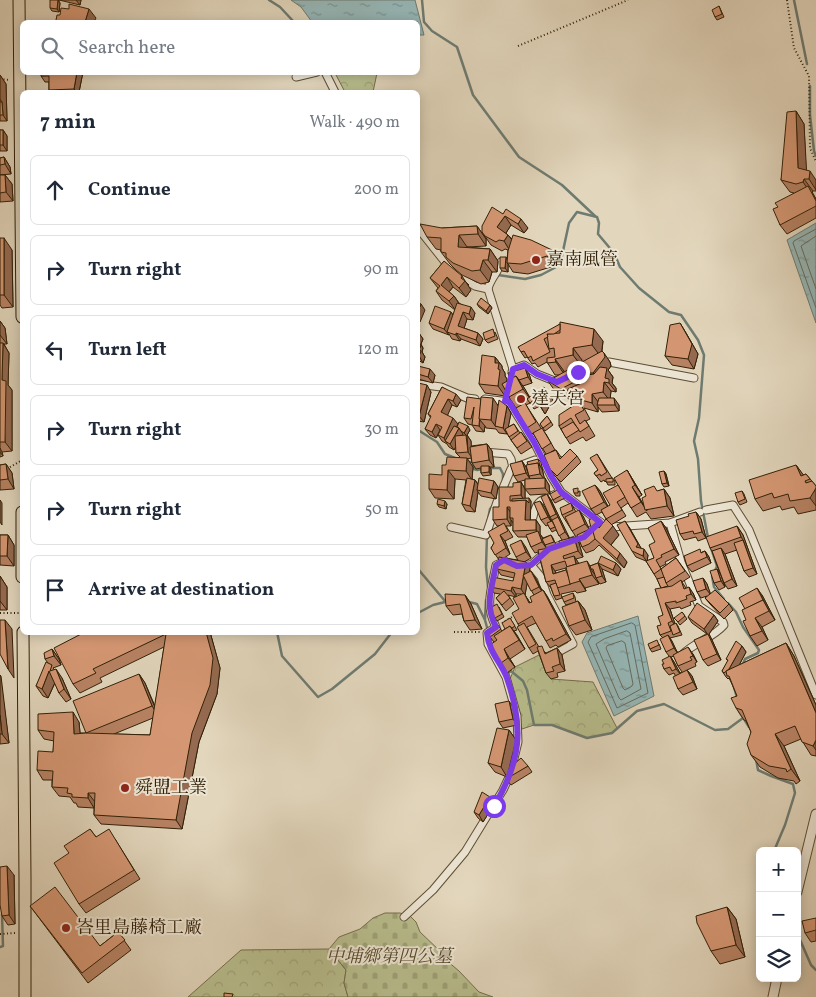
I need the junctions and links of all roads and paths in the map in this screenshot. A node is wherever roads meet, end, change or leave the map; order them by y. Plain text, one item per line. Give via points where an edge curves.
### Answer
1 (19, 0) edge
2 (628, 0) edge
3 (787, 0) edge
4 (518, 46) dead end
5 (304, 75) edge
6 (326, 75) edge
7 (296, 77) dead end
8 (334, 90) edge
9 (20, 106) edge
10 (816, 162) edge
11 (420, 231) edge
12 (501, 262) edge
13 (488, 289) junction
14 (593, 367) edge
15 (513, 369) junction
16 (694, 378) dead end
17 (564, 379) edge
18 (511, 380) edge
19 (420, 384) edge
20 (472, 451) edge
21 (543, 458) junction
22 (20, 462) edge
23 (513, 468) junction
24 (5, 470) edge
25 (561, 492) junction
26 (533, 518) edge
27 (600, 522) junction
28 (670, 523) junction
29 (451, 528) dead end
30 (531, 565) junction
31 (0, 613) edge
32 (20, 613) edge
33 (512, 617) edge
34 (496, 627) junction
35 (454, 632) dead end
36 (487, 633) junction
37 (23, 635) edge
38 (680, 656) edge
39 (549, 657) edge
40 (816, 695) edge
41 (816, 814) edge
42 (801, 876) edge
43 (404, 917) dead end
44 (25, 933) junction
45 (0, 934) edge
46 (776, 982) edge
47 (24, 997) edge
48 (773, 997) edge

1 - 9 main road
2 - 4 path
3 - 10 path via 794,48 810,76 810,148
5 - 7 street
6 - 8 street
11 - 13 street via 448,267 475,286
12 - 13 street
13 - 15 street
14 - 16 street via 609,362
15 - 17 street via 524,365 557,382
15 - 18 street
19 - 21 street via 441,387 467,398 506,398
20 - 23 street via 508,454
21 - 23 street
21 - 25 street
22 - 24 path
23 - 29 street via 486,535
25 - 26 street via 537,502
25 - 27 street
27 - 28 street via 612,527
27 - 30 street via 584,537 549,549
28 - 38 street via 699,606 724,625
28 - 40 street via 733,505 749,530
30 - 34 street via 517,566 504,560 496,565 489,594 490,612
30 - 39 street via 541,577 573,644
31 - 32 path
33 - 34 path
34 - 36 street
35 - 36 path
36 - 43 street via 488,644 506,677 516,716 519,735 510,776 464,852 434,890
37 - 44 main road
41 - 42 street
44 - 45 path
44 - 47 main road
46 - 48 street

